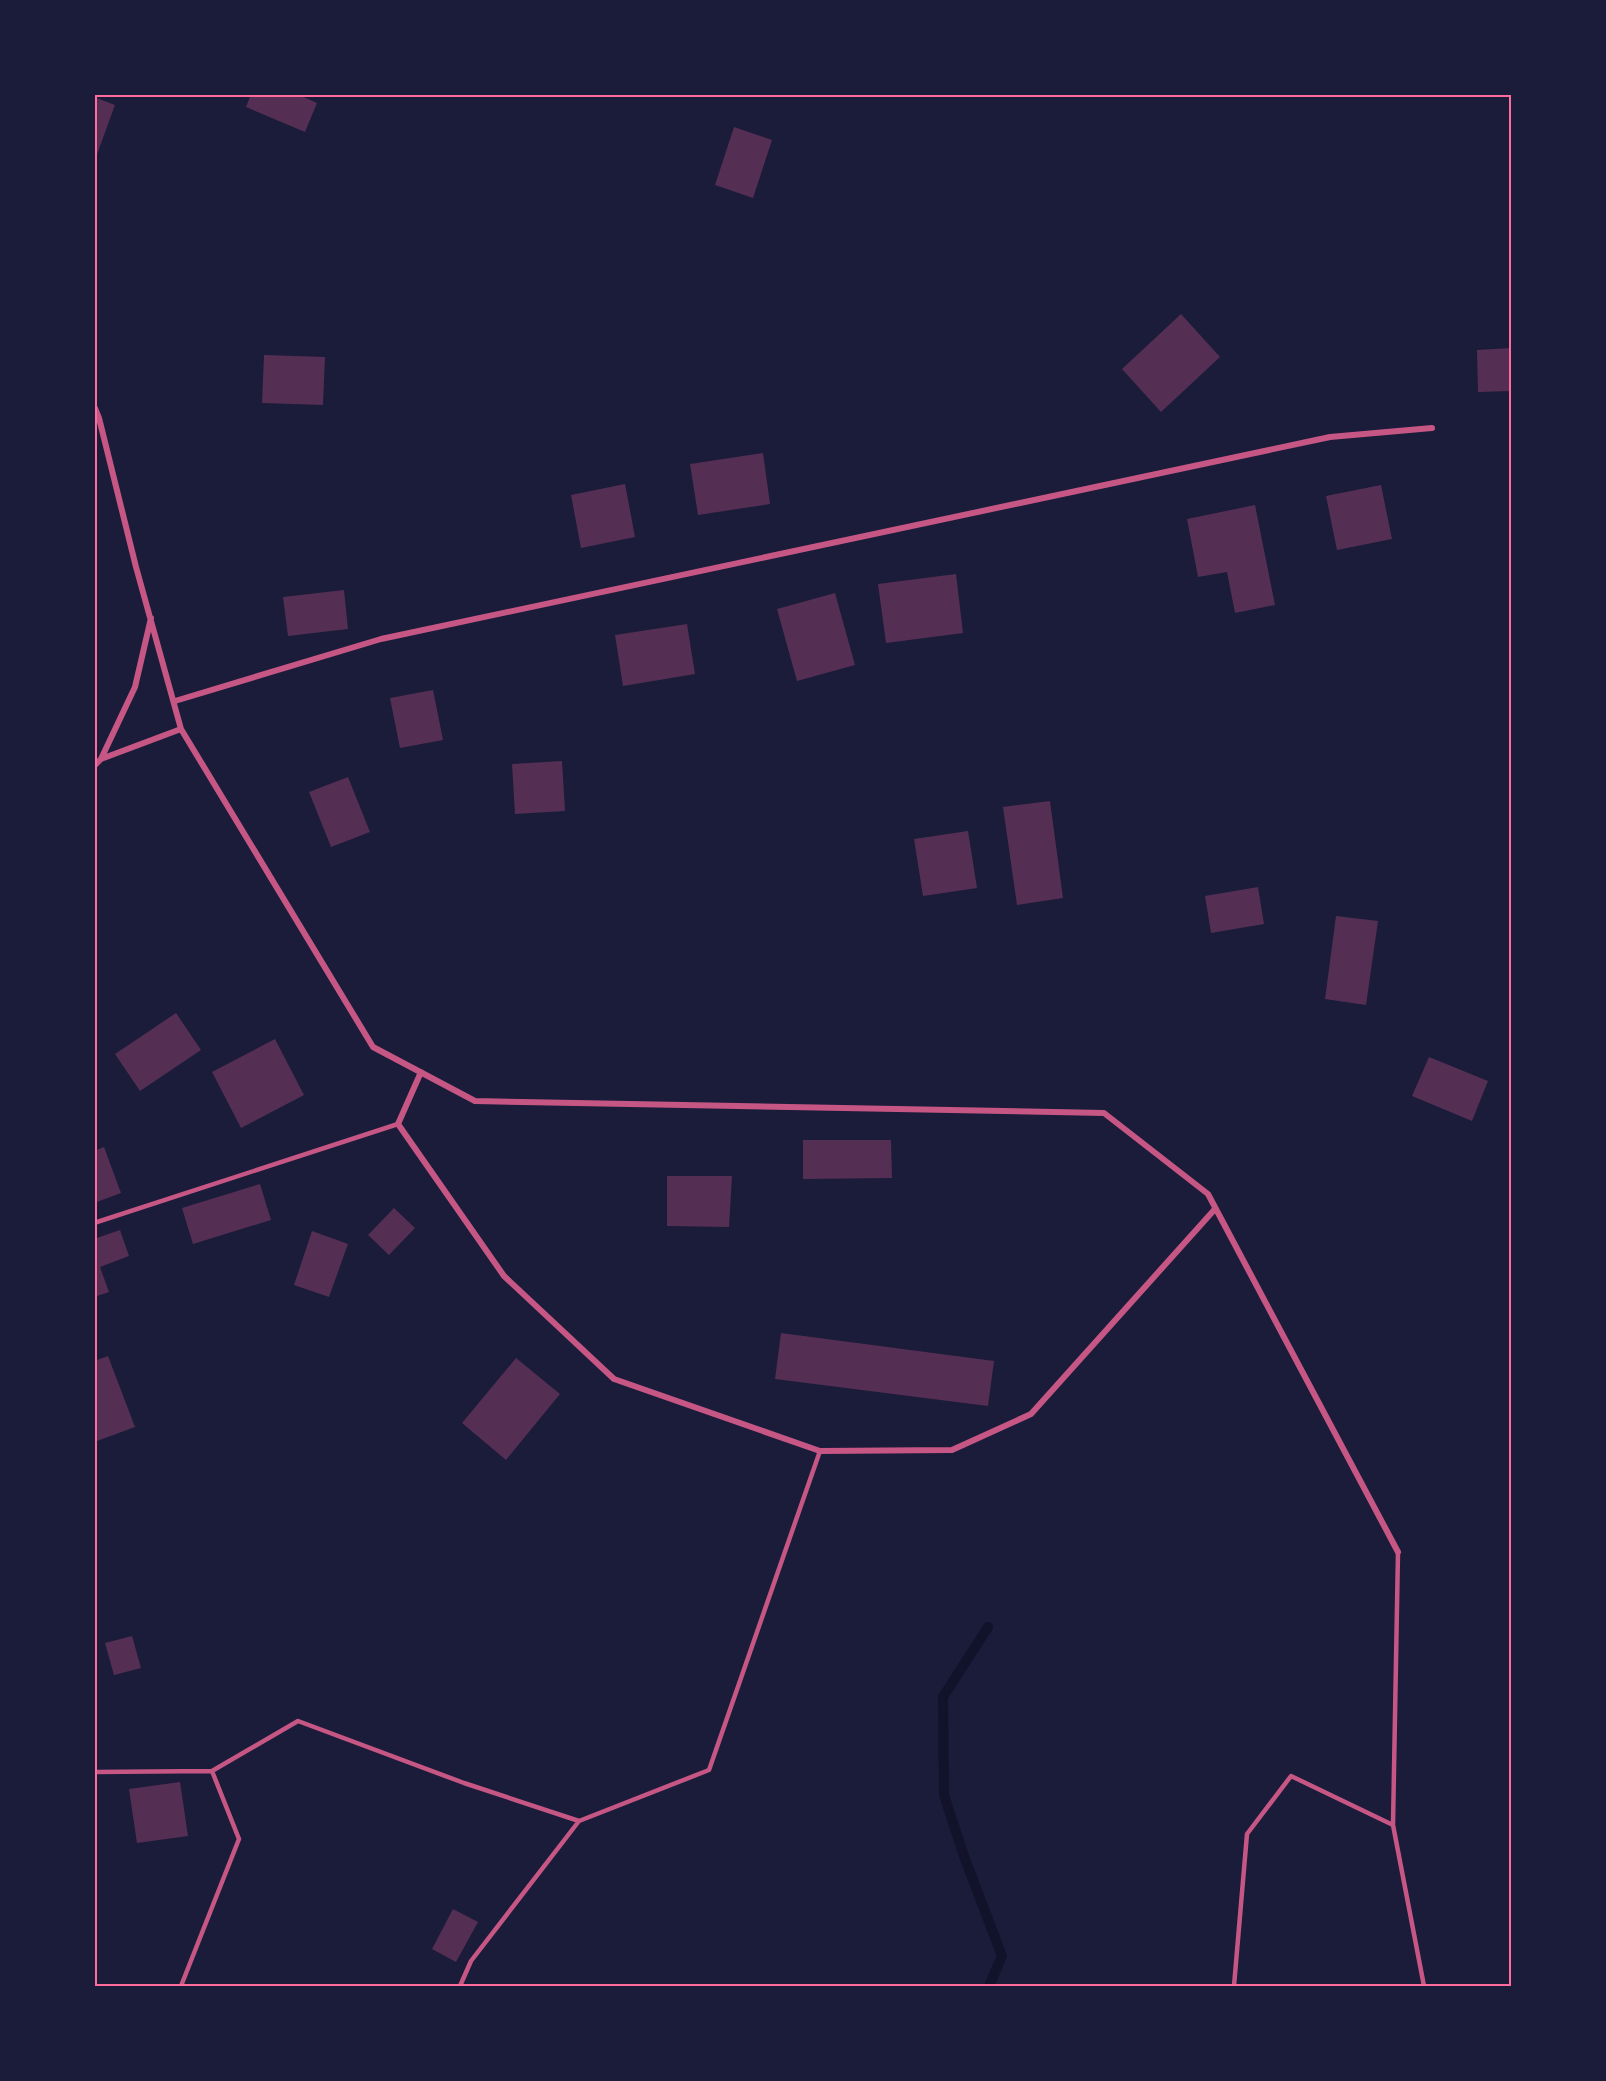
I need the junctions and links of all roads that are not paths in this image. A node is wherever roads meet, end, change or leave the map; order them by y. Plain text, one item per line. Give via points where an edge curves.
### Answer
1 (94, 406) edge
2 (1432, 428) dead end
3 (151, 618) junction
4 (175, 701) junction
5 (181, 729) junction
6 (101, 759) junction
7 (94, 766) edge
8 (421, 1072) junction
9 (398, 1124) junction
10 (1215, 1209) junction
11 (94, 1222) edge
12 (820, 1451) junction
13 (1398, 1552) joint
14 (212, 1771) junction
15 (94, 1772) edge
16 (579, 1821) junction
17 (1393, 1825) junction
18 (181, 1986) edge
19 (460, 1986) edge
20 (1234, 1986) edge
21 (1424, 1986) edge

1 - 3 street
2 - 4 street via 1330,437 381,639
3 - 4 street
3 - 6 street via 135,687
4 - 5 street
5 - 6 street
5 - 8 street via 373,1047
6 - 7 street
8 - 9 street
8 - 10 street via 475,1101 1104,1113 1208,1194
9 - 11 lane
9 - 12 street via 504,1276 614,1379
10 - 12 street via 1031,1414 952,1450
10 - 13 street
12 - 16 lane via 709,1770
13 - 17 lane
14 - 15 lane
14 - 16 lane via 298,1721
14 - 18 lane via 239,1839
16 - 19 lane via 471,1961
17 - 20 lane via 1291,1776 1247,1834
17 - 21 lane

